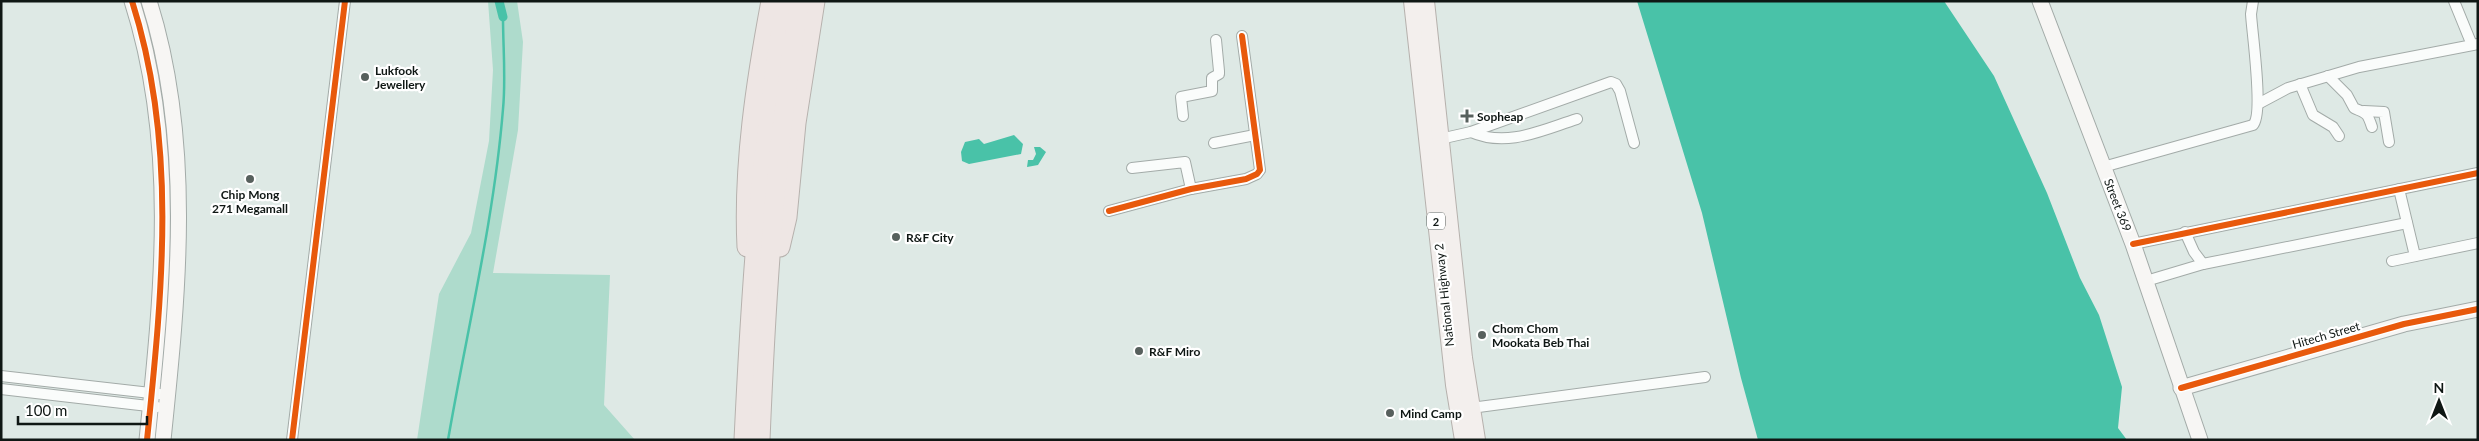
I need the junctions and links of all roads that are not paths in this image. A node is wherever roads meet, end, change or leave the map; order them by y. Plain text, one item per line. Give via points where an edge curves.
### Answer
1 (132, 1) edge
2 (148, 1) edge
3 (345, 1) edge
4 (771, 1) edge
5 (786, 1) edge
6 (800, 1) edge
7 (815, 1) edge
8 (1412, 1) edge
9 (1426, 1) edge
10 (2040, 1) edge
11 (2253, 1) edge
12 (2454, 1) edge
13 (1242, 36) dead end
14 (1216, 40) dead end
15 (2475, 44) edge
16 (2328, 76) junction
17 (2300, 84) junction
18 (2258, 104) junction
19 (2364, 110) junction
20 (1183, 116) dead end
21 (1577, 118) dead end
22 (2372, 127) dead end
23 (1471, 132) junction
24 (1255, 135) junction
25 (2338, 136) dead end
26 (1440, 139) junction
27 (2390, 142) dead end
28 (1214, 143) dead end
29 (1634, 143) dead end
30 (2103, 166) junction
31 (1132, 168) dead end
32 (2478, 173) edge
33 (769, 179) junction
34 (1191, 189) junction
35 (2400, 189) junction
36 (170, 192) junction
37 (1109, 211) dead end
38 (1442, 214) junction
39 (2407, 223) junction
40 (2185, 232) junction
41 (2478, 242) edge
42 (2133, 244) junction
43 (2415, 256) junction
44 (2392, 261) dead end
45 (2203, 264) junction
46 (2146, 280) junction
47 (758, 308) junction
48 (2478, 309) edge
49 (1458, 359) junction
50 (1, 376) edge
51 (1705, 377) dead end
52 (2182, 388) junction
53 (1, 389) edge
54 (151, 400) junction
55 (167, 402) junction
56 (1471, 408) junction
57 (147, 440) edge
58 (163, 440) edge
59 (292, 440) edge
60 (744, 440) edge
61 (760, 440) edge
62 (1463, 440) edge
63 (1476, 440) edge
64 (2200, 440) edge

1 - 36 street via 151,68
2 - 36 street via 158,32 170,98
3 - 59 street
4 - 33 highway via 754,118
5 - 33 highway via 768,119
6 - 33 highway via 782,124
7 - 33 highway via 796,123
8 - 38 main road, National Highway 2 / 2
9 - 26 main road, National Highway 2 / 2
10 - 30 street, Street 369
11 - 18 street via 2251,14
12 - 15 street
13 - 24 street
14 - 20 street via 1219,71 1212,78 1212,91 1181,97
15 - 16 street
16 - 17 street
16 - 19 street via 2347,95 2354,108
17 - 18 street
17 - 25 street via 2313,114 2333,127
18 - 30 street via 2258,117 2253,125
19 - 22 street
19 - 27 street via 2384,112
21 - 23 street via 1505,139 1487,139
23 - 26 street
23 - 29 street via 1611,82 1620,91
24 - 28 street
24 - 34 street via 1260,170 1257,174
26 - 38 main road, National Highway 2 / 2
30 - 42 street, Street 369
31 - 34 street via 1185,162
32 - 35 street
33 - 47 highway
33 - 47 highway via 787,217
34 - 37 street
35 - 39 street
35 - 40 street
36 - 54 street
36 - 55 street via 177,308
38 - 49 main road, National Highway 2 / 2
39 - 43 street
39 - 45 street
40 - 42 street
40 - 45 street
41 - 43 street
42 - 46 street, Street 369
43 - 44 street
45 - 46 street
46 - 52 street, Street 369
47 - 60 highway
47 - 61 highway
48 - 52 street, Hitech Street via 2404,324
49 - 56 main road, National Highway 2 / 2
49 - 62 main road, National Highway 2 / 2
50 - 54 street
51 - 56 street
52 - 64 street, Street 369
53 - 54 street
54 - 55 street
54 - 57 street
55 - 58 street
56 - 63 main road, National Highway 2 / 2

